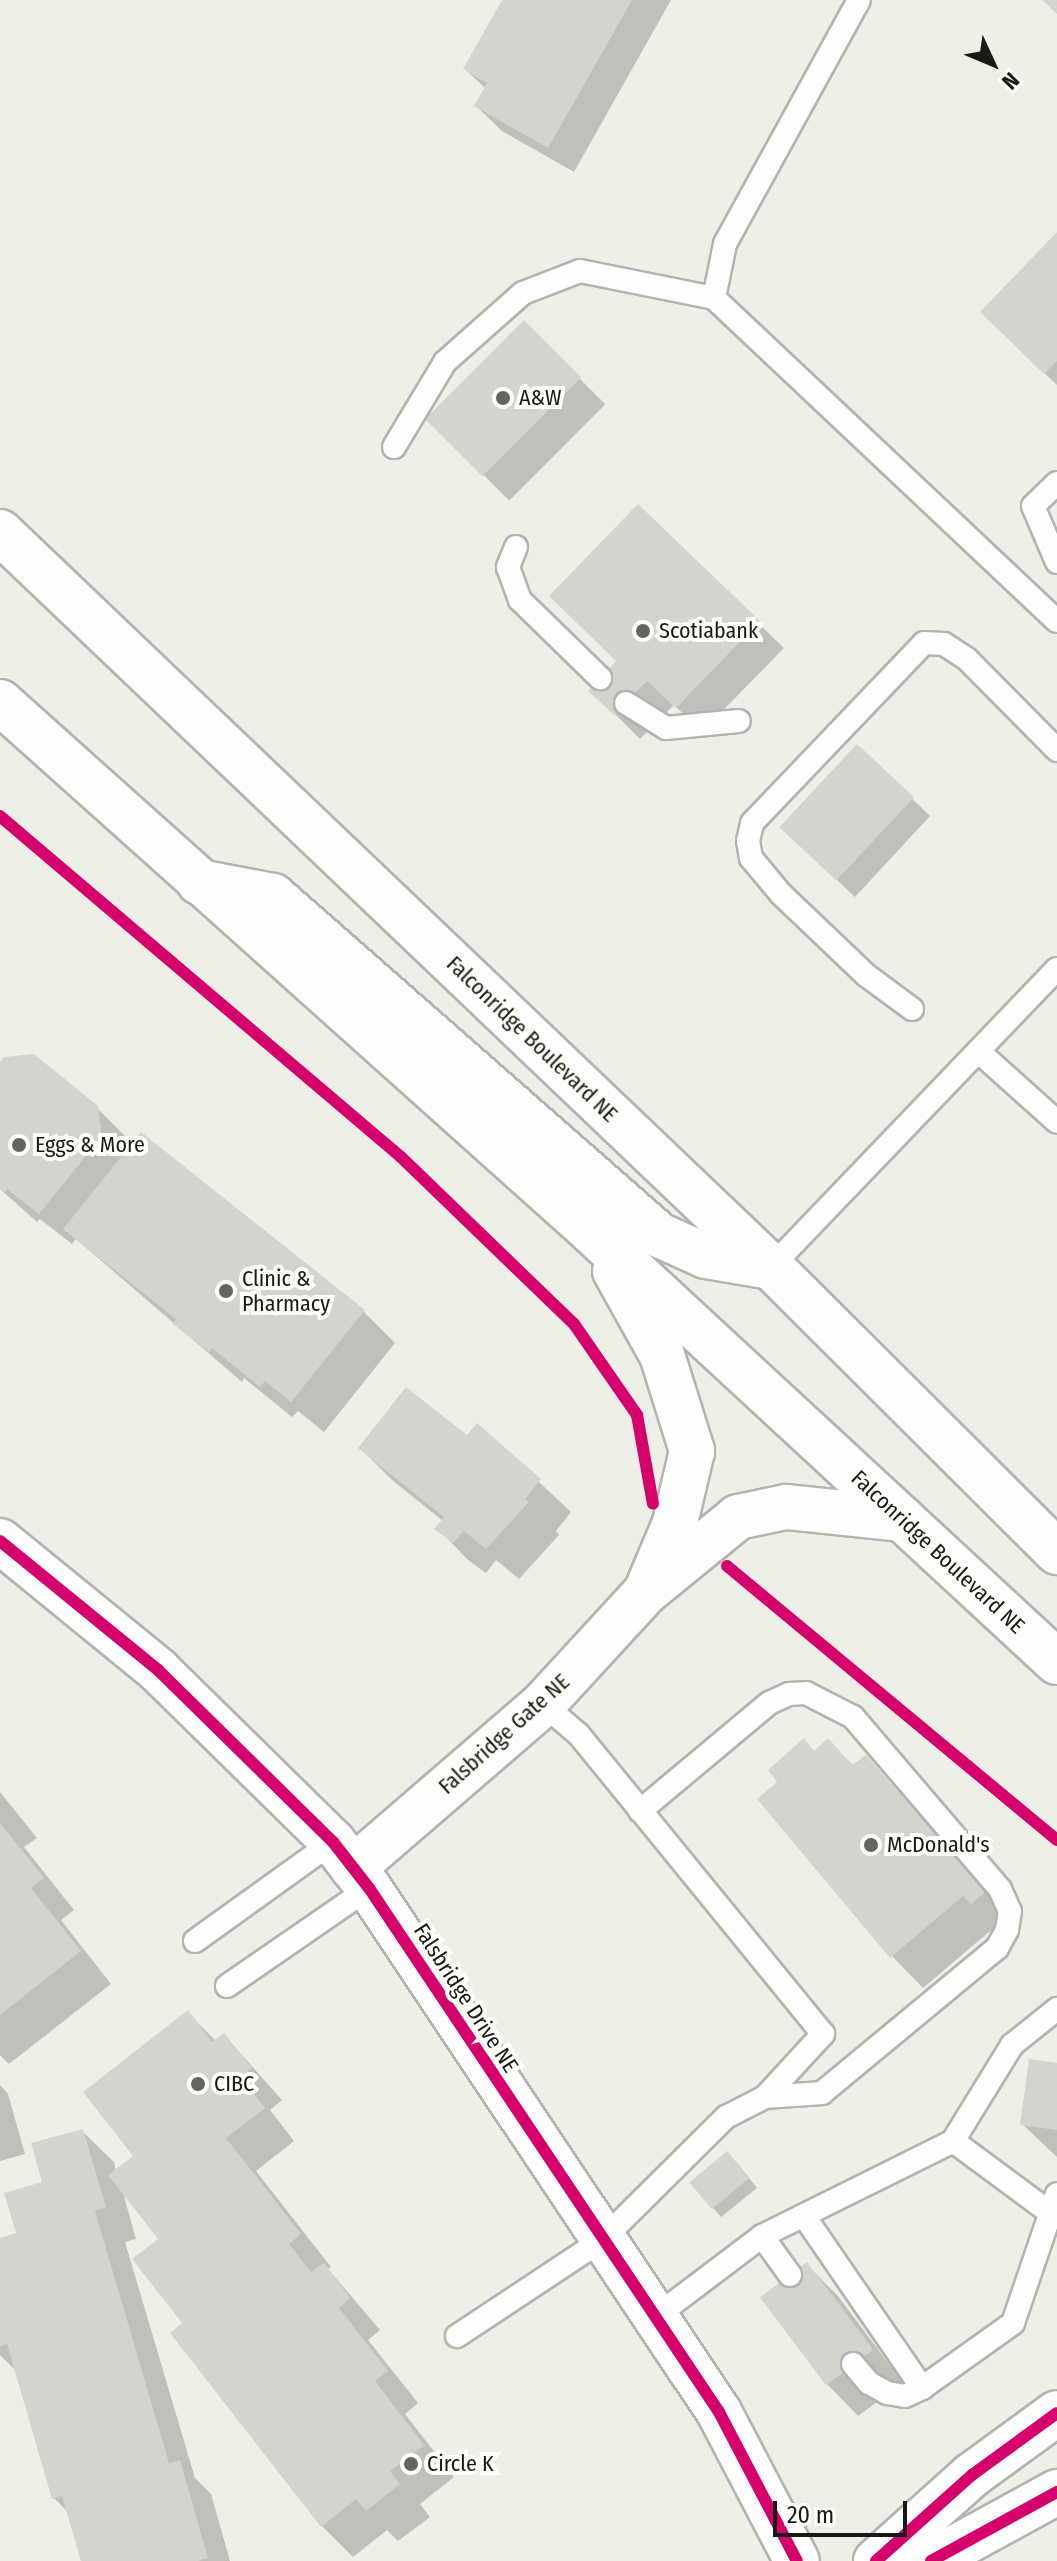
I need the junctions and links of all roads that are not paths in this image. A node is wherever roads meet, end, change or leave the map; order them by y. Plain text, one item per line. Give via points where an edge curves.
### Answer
1 (859, 0) edge
2 (714, 298) junction
3 (394, 447) dead end
4 (1057, 483) edge
5 (0, 532) edge
6 (516, 547) dead end
7 (1057, 562) edge
8 (1057, 621) edge
9 (600, 678) dead end
10 (0, 702) edge
11 (626, 703) dead end
12 (739, 721) dead end
13 (1057, 750) edge
14 (199, 882) junction
15 (1057, 969) edge
16 (912, 1009) dead end
17 (978, 1051) junction
18 (1057, 1122) edge
19 (593, 1233) junction
20 (771, 1267) junction
21 (902, 1519) junction
22 (0, 1541) edge
23 (1057, 1552) edge
24 (646, 1592) junction
25 (1057, 1662) edge
26 (543, 1704) junction
27 (640, 1811) junction
28 (352, 1866) junction
29 (195, 1941) dead end
30 (227, 1986) dead end
31 (1057, 2009) edge
32 (765, 2097) junction
33 (953, 2141) junction
34 (1055, 2208) edge
35 (804, 2216) junction
36 (762, 2236) junction
37 (602, 2240) junction
38 (790, 2275) dead end
39 (655, 2317) junction
40 (457, 2336) dead end
41 (853, 2364) dead end
42 (922, 2388) junction
43 (1057, 2413) edge
44 (1057, 2492) edge
45 (797, 2561) edge
46 (876, 2561) edge
47 (931, 2561) edge

1 - 2 lane via 725,244
2 - 3 lane via 580,271 523,293 445,362
2 - 8 lane
4 - 7 lane via 1033,506
5 - 20 main road, Falconridge Boulevard NE
6 - 9 lane via 508,567 520,600
10 - 14 main road, Falconridge Boulevard NE
11 - 12 lane via 666,728
13 - 16 lane via 967,659 944,644 924,643 752,823 751,858 781,894 866,975
14 - 19 main road, Falconridge Boulevard NE
14 - 20 main road via 273,896 659,1235 706,1256
15 - 17 lane
17 - 18 lane
17 - 20 lane
19 - 21 main road, Falconridge Boulevard NE
19 - 24 main road via 662,1355 692,1451 675,1523
20 - 23 main road, Falconridge Boulevard NE
21 - 24 main road via 786,1507 738,1517
21 - 25 main road, Falconridge Boulevard NE
22 - 28 main road, Falsbridge Drive NE via 158,1670
24 - 26 main road, Falsbridge Gate NE
26 - 27 lane via 578,1734
26 - 28 main road, Falsbridge Gate NE
27 - 32 lane via 823,2034
27 - 32 lane via 769,1703 806,1693 853,1717 1000,1889 1010,1911 997,1948 822,2093
28 - 29 lane
28 - 30 lane
28 - 37 main road, Falsbridge Drive NE
31 - 33 lane via 1012,2045
32 - 37 lane via 726,2117
33 - 34 lane
33 - 35 lane
34 - 42 lane via 1013,2323
35 - 36 lane
35 - 42 lane
36 - 38 lane
36 - 39 lane
37 - 39 main road, Falsbridge Drive NE
37 - 40 lane
39 - 45 main road, Falsbridge Drive NE via 719,2412
41 - 42 lane via 869,2383 887,2393 905,2396
43 - 46 main road via 972,2475
44 - 47 main road

